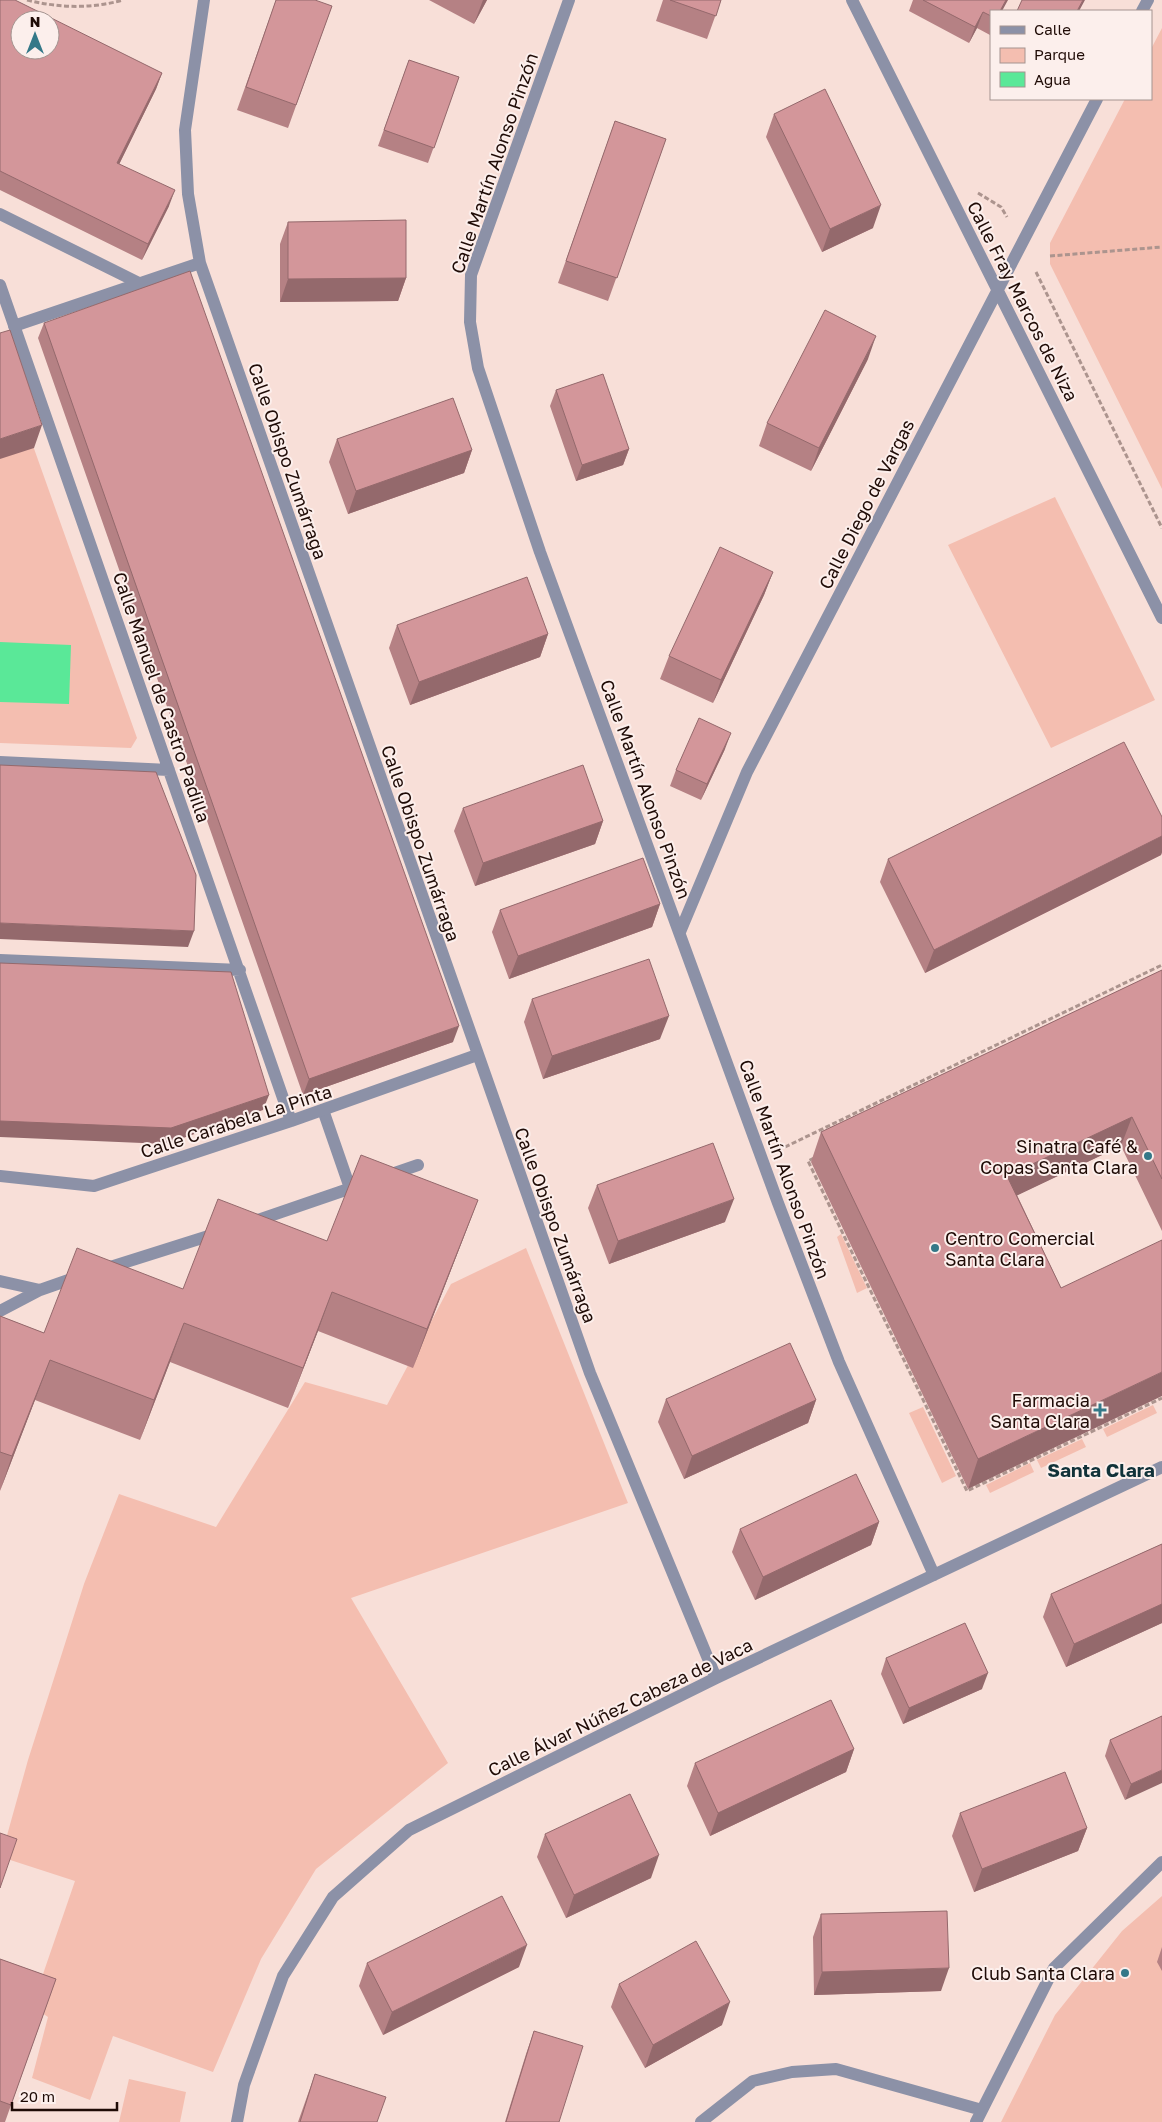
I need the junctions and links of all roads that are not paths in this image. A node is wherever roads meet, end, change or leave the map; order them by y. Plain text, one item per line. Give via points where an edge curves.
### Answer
1 (204, 0) edge
2 (569, 0) edge
3 (852, 0) edge
4 (1096, 100) edge
5 (0, 214) edge
6 (200, 262) junction
7 (140, 284) junction
8 (0, 285) edge
9 (997, 290) junction
10 (14, 326) junction
11 (1162, 618) edge
12 (0, 762) edge
13 (169, 770) junction
14 (680, 932) junction
15 (0, 960) edge
16 (240, 970) junction
17 (477, 1056) junction
18 (323, 1110) junction
19 (291, 1121) junction
20 (418, 1165) dead end
21 (0, 1176) edge
22 (350, 1188) junction
23 (0, 1281) edge
24 (40, 1290) junction
25 (0, 1311) edge
26 (1162, 1467) edge
27 (934, 1575) junction
28 (716, 1678) junction
29 (1162, 1862) edge
30 (982, 2110) junction
31 (237, 2122) edge
32 (700, 2122) edge
33 (976, 2122) edge

1 - 6 street, Calle Obispo Zumárraga via 185,130 188,194
2 - 14 street, Calle Martín Alonso Pinzón via 471,275 470,322 478,368 540,552
3 - 9 street, Calle Fray Marcos de Niza
4 - 9 street, Calle Diego de Vargas
5 - 7 street
6 - 7 street
6 - 17 street, Calle Obispo Zumárraga
7 - 10 street
8 - 10 street, Calle Manuel de Castro Padilla
9 - 11 street, Calle Fray Marcos de Niza
9 - 14 street, Calle Diego de Vargas via 748,772
10 - 13 street, Calle Manuel de Castro Padilla
12 - 13 street
13 - 16 street, Calle Manuel de Castro Padilla
14 - 27 street, Calle Martín Alonso Pinzón via 839,1362
15 - 16 street
16 - 19 street, Calle Manuel de Castro Padilla
17 - 18 street, Calle Carabela La Pinta
17 - 28 street, Calle Obispo Zumárraga via 590,1373
18 - 19 street, Calle Carabela La Pinta
18 - 22 street
19 - 21 street, Calle Carabela La Pinta via 94,1186
20 - 22 street
22 - 24 street
23 - 24 street
24 - 25 street
26 - 27 street, Calle Álvar Núñez Cabeza de Vaca
27 - 28 street, Calle Álvar Núñez Cabeza de Vaca
28 - 31 street, Calle Álvar Núñez Cabeza de Vaca via 409,1830 334,1898 283,1976 244,2085
29 - 30 street via 1054,1968
30 - 32 street via 836,2069 792,2072 753,2081
30 - 33 street

